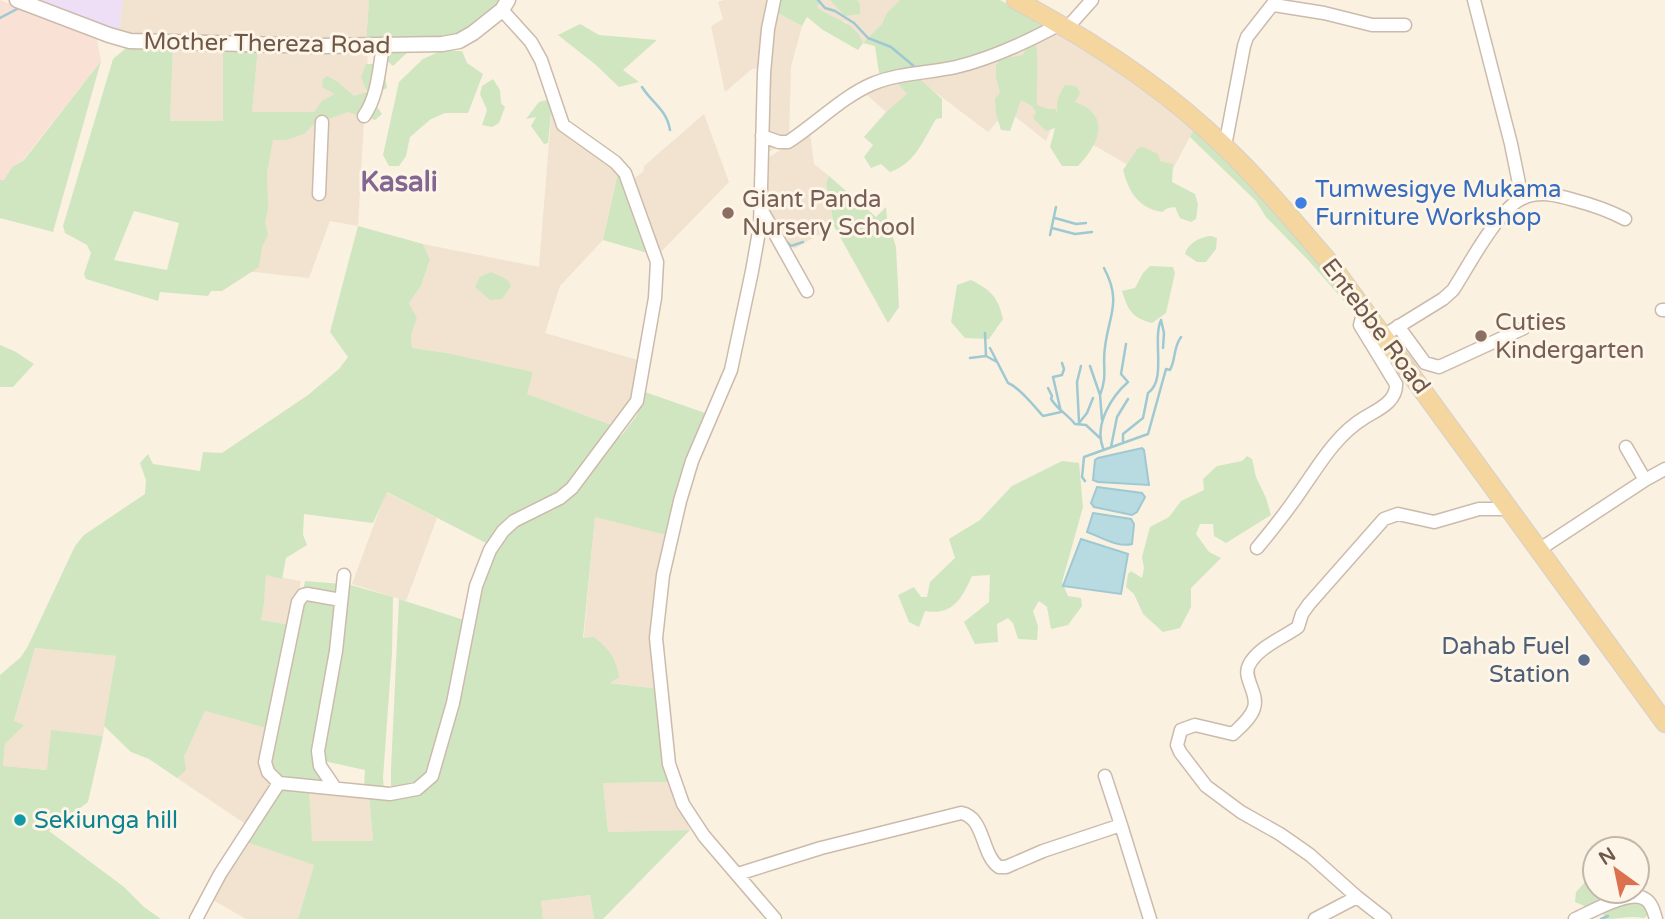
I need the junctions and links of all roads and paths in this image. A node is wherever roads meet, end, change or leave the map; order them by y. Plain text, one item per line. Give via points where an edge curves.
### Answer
1 (17, 0) edge
2 (774, 0) edge
3 (1016, 0) edge
4 (1092, 0) edge
5 (1474, 0) edge
6 (1275, 3) edge
7 (505, 5) edge
8 (1405, 25) dead end
9 (1064, 26) junction
10 (383, 46) junction
11 (364, 116) dead end
12 (322, 122) dead end
13 (762, 136) junction
14 (1225, 146) junction
15 (319, 194) dead end
16 (1522, 198) junction
17 (760, 206) junction
18 (1625, 219) dead end
19 (807, 291) dead end
20 (1364, 310) junction
21 (1524, 328) dead end
22 (1391, 331) junction
23 (1626, 447) dead end
24 (1665, 469) edge
25 (1645, 480) junction
26 (1510, 509) junction
27 (1257, 548) dead end
28 (1539, 550) junction
29 (344, 575) dead end
30 (341, 600) junction
31 (1665, 723) edge
32 (1105, 776) dead end
33 (279, 783) junction
34 (335, 788) junction
35 (1121, 825) junction
36 (738, 874) junction
37 (1357, 897) junction
38 (196, 919) edge
39 (775, 919) edge
40 (1150, 919) edge
41 (1315, 919) edge
42 (1385, 919) edge
43 (1575, 919) edge
44 (1656, 919) edge

1 - 10 street, Mother Thereza Road via 130,41
2 - 13 street via 764,73
3 - 9 main road, Entebbe Road
4 - 9 street
5 - 16 street
6 - 8 street via 1372,25
6 - 14 street via 1247,37
7 - 10 street, Mother Thereza Road via 487,24 459,41
7 - 34 street via 541,60 563,125 620,166 646,227 658,267 640,392 629,414 572,488 514,521 490,550 476,586 453,703 432,776 417,789 390,794
9 - 13 street via 978,60 873,84 788,142
9 - 14 main road, Entebbe Road via 1142,78
10 - 11 street via 376,89
12 - 15 street
13 - 17 street
14 - 20 main road, Entebbe Road via 1329,262
16 - 18 street via 1553,194
16 - 22 street via 1502,215 1453,290
17 - 19 street
17 - 36 street via 731,370 682,492 656,629 675,785 695,824
20 - 22 main road, Entebbe Road
20 - 27 street via 1360,325 1396,384 1395,394 1339,439
21 - 22 street via 1439,368 1425,363
22 - 26 main road, Entebbe Road
23 - 25 street
24 - 25 street
25 - 28 street
26 - 28 main road, Entebbe Road
26 - 37 street via 1466,511 1434,522 1398,514 1384,519 1309,604 1298,627 1249,664 1256,704 1233,734 1195,725 1181,730 1180,752 1206,786 1310,855
28 - 31 main road, Entebbe Road
29 - 30 street
30 - 33 street via 307,594 298,602 265,762
30 - 34 street via 318,751 320,766
32 - 35 street
33 - 34 street
33 - 38 street
35 - 36 street via 999,867 974,821 961,813
35 - 40 street
36 - 39 street
37 - 41 street
37 - 42 street
43 - 44 street via 1627,896 1646,900

